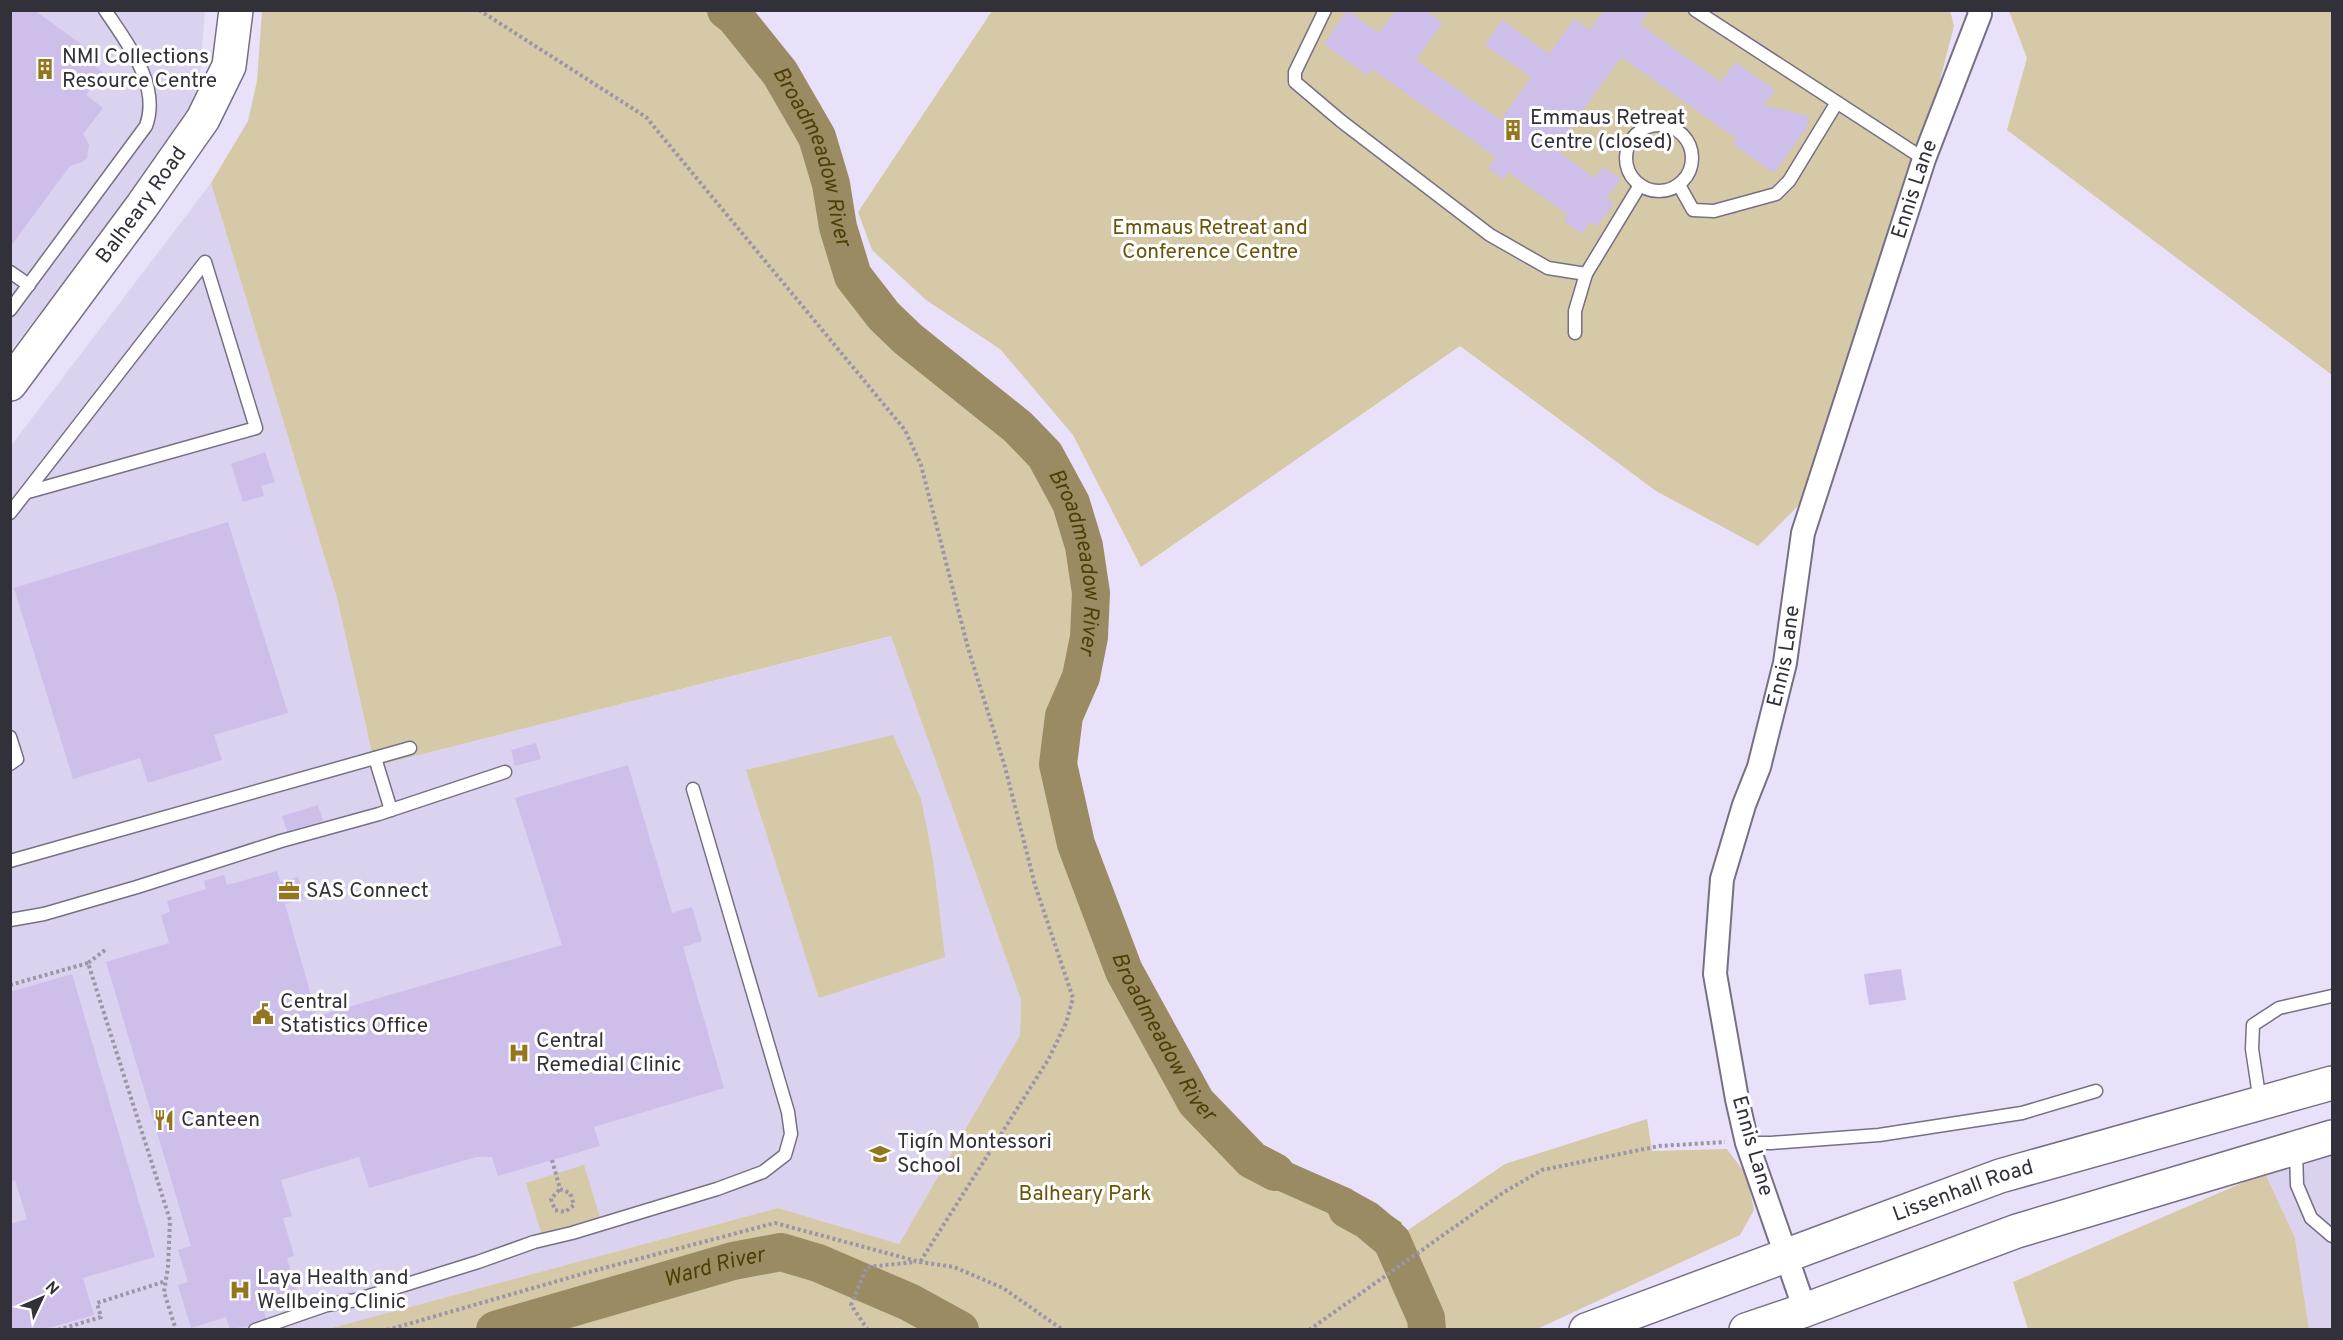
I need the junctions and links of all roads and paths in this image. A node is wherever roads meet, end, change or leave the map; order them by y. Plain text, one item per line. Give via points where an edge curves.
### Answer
1 (105, 10) edge
2 (236, 10) edge
3 (480, 10) edge
4 (1325, 10) edge
5 (1695, 10) edge
6 (1979, 10) edge
7 (1836, 104) junction
8 (1924, 159) junction
9 (1640, 185) junction
10 (1679, 185) junction
11 (10, 272) edge
12 (1586, 274) junction
13 (28, 285) junction
14 (10, 310) edge
15 (1575, 333) dead end
16 (10, 384) edge
17 (28, 492) junction
18 (10, 513) edge
19 (10, 738) edge
20 (410, 748) dead end
21 (375, 758) junction
22 (10, 764) edge
23 (505, 772) dead end
24 (693, 789) dead end
25 (391, 810) junction
26 (10, 861) edge
27 (10, 920) edge
28 (105, 950) dead end
29 (88, 963) junction
30 (10, 985) edge
31 (2332, 996) edge
32 (2332, 1083) edge
33 (2096, 1091) dead end
34 (2260, 1103) junction
35 (2332, 1137) edge
36 (1747, 1143) junction
37 (2296, 1148) junction
38 (552, 1160) dead end
39 (560, 1188) junction
40 (2332, 1236) edge
41 (1788, 1256) junction
42 (920, 1262) junction
43 (166, 1281) junction
44 (1806, 1310) junction
45 (1598, 1327) edge
46 (58, 1329) edge
47 (176, 1329) edge
48 (255, 1329) edge
49 (387, 1329) edge
50 (868, 1329) edge
51 (1063, 1329) edge
52 (1309, 1329) edge
53 (1746, 1329) edge

1 - 13 lane via 129,46 148,86 151,113 146,126
2 - 16 main road, Balheary Road via 229,66 203,119
3 - 42 path via 646,117 905,430 921,465 1035,885 1074,998 1047,1060
4 - 12 lane via 1295,72 1295,82 1490,235 1548,267
5 - 7 lane
6 - 8 street, Ennis Lane
7 - 8 lane
7 - 10 lane via 1789,181 1776,194 1714,211 1693,210
8 - 36 street, Ennis Lane via 1803,533 1785,663 1759,767 1722,879 1715,974
9 - 10 lane via 1659,192
9 - 10 lane via 1628,168 1627,148 1640,131 1659,125 1679,131 1691,148 1691,168
9 - 12 lane
11 - 13 lane
12 - 15 lane via 1575,311
13 - 14 lane
17 - 17 lane via 256,428 204,262 63,446
17 - 18 lane
19 - 22 lane via 17,759
20 - 21 lane
21 - 25 lane
21 - 26 lane
23 - 25 lane
24 - 48 lane via 788,1112 791,1134 784,1155 764,1172 717,1189
25 - 27 lane via 44,914
28 - 29 path
29 - 30 path
29 - 43 path via 170,1220
31 - 34 lane via 2279,1008 2253,1025 2252,1049
32 - 34 main road, Lissenhall Road
33 - 36 lane via 2022,1113 1879,1135
34 - 41 main road, Lissenhall Road via 2000,1176
35 - 37 main road
36 - 41 street, Ennis Lane
36 - 52 path via 1659,1146 1542,1170 1504,1192
37 - 40 lane via 2297,1185 2312,1218
37 - 44 main road via 2017,1231
38 - 39 path
39 - 39 path via 570,1193 574,1205 565,1212 555,1210 551,1199
41 - 44 street, Ennis Lane
41 - 45 main road, Lissenhall Road
42 - 49 path via 774,1223
42 - 50 path via 867,1267 851,1305
42 - 51 path via 954,1267 1003,1288
43 - 46 path via 97,1303 101,1317
43 - 47 path via 164,1292
44 - 53 main road

